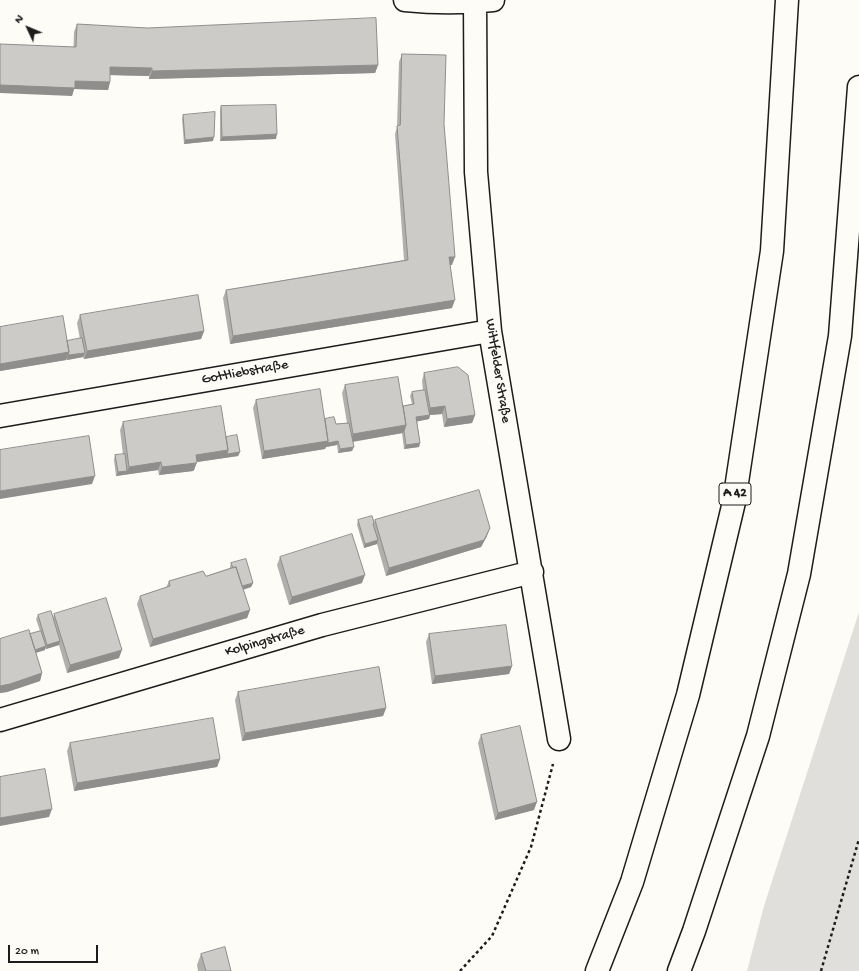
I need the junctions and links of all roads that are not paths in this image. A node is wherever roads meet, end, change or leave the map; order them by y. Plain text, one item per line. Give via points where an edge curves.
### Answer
1 (405, 0) edge
2 (787, 0) edge
3 (481, 1) edge
4 (859, 88) edge
5 (490, 331) junction
6 (0, 416) edge
7 (532, 572) junction
8 (0, 720) edge
9 (559, 739) road end
10 (694, 930) junction
11 (597, 971) edge
12 (679, 971) edge
13 (687, 971) edge

1 - 3 main road
2 - 11 main road, A 42 via 772,251 734,502 688,695 632,882
3 - 5 main road, Wittfelder Straße via 476,172
4 - 10 main road via 840,336 799,574 758,736
5 - 6 main road, Gottliebstraße
5 - 7 main road, Wittfelder Straße
7 - 8 main road, Kolpingstraße via 322,625
7 - 9 main road, Wittfelder Straße
10 - 12 main road
10 - 13 main road

